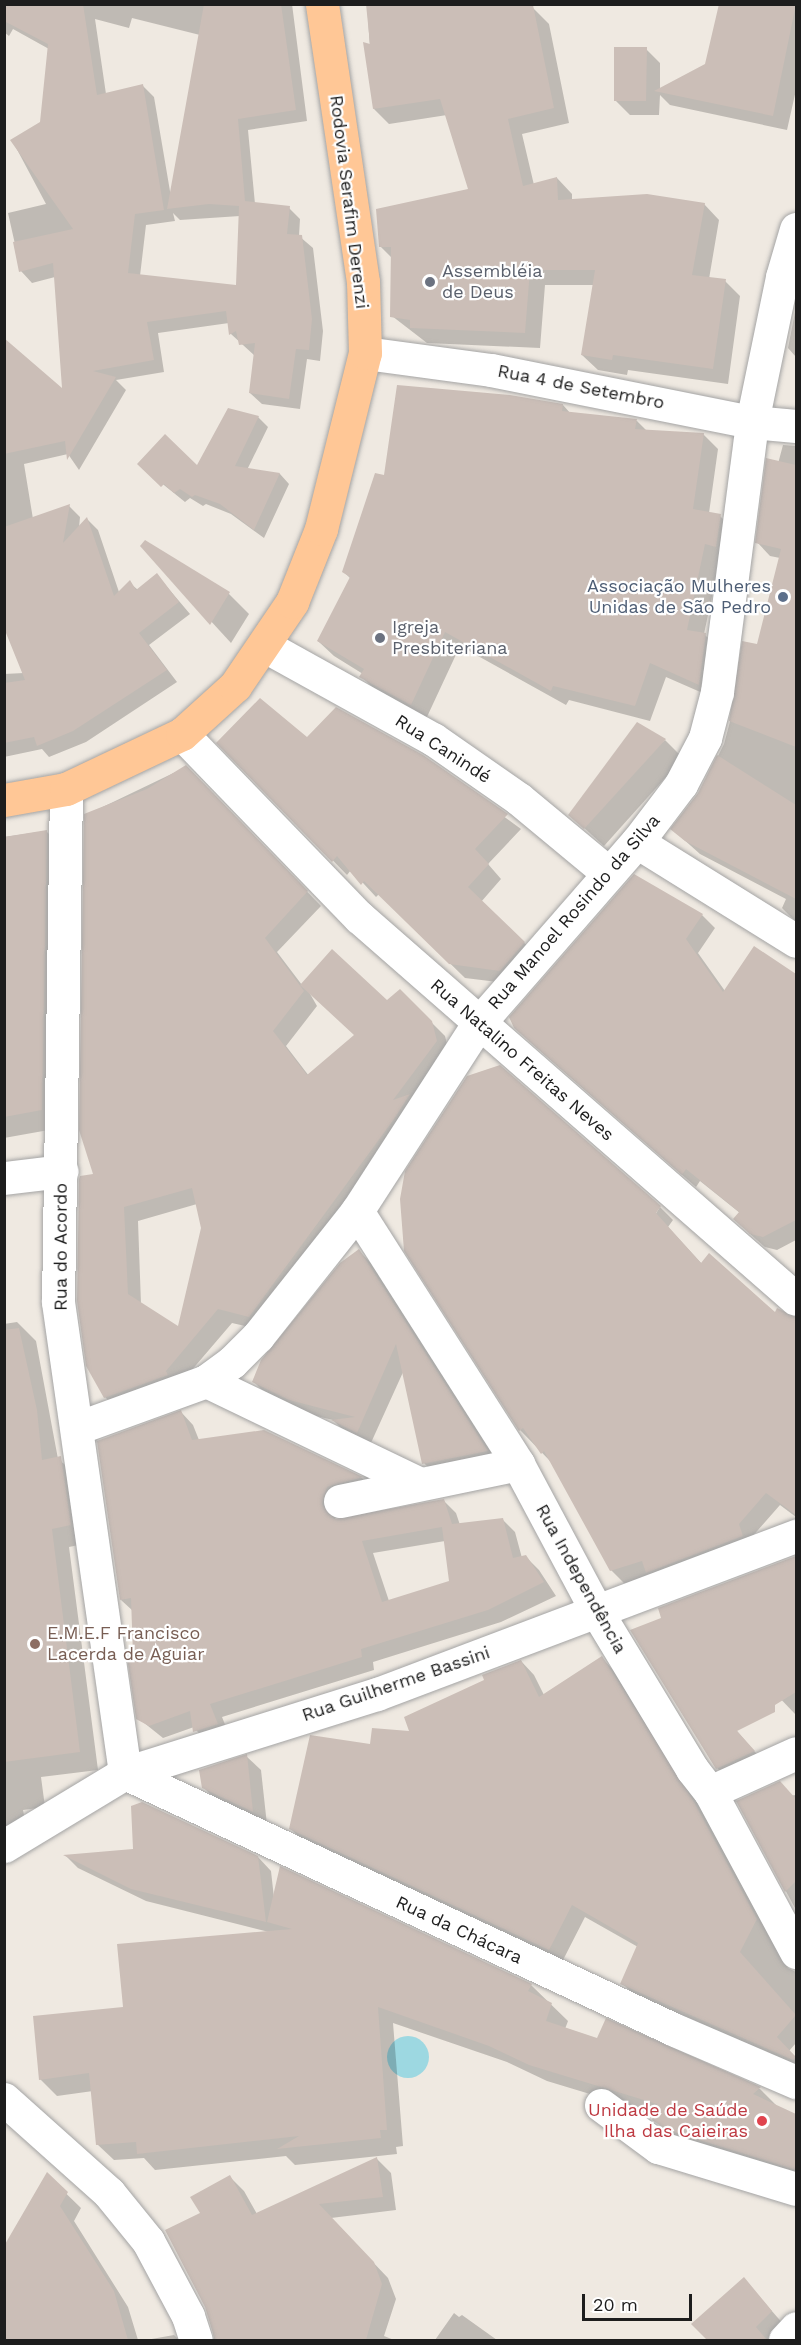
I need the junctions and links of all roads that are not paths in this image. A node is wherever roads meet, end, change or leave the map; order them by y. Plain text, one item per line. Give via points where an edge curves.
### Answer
1 (322, 4) edge
2 (796, 229) edge
3 (365, 352) junction
4 (752, 422) junction
5 (796, 426) edge
6 (265, 646) junction
7 (182, 734) junction
8 (66, 789) junction
9 (4, 800) edge
10 (637, 842) junction
11 (607, 872) junction
12 (796, 941) edge
13 (478, 1024) junction
14 (62, 1170) junction
15 (4, 1178) edge
16 (357, 1211) junction
17 (792, 1282) edge
18 (206, 1381) junction
19 (78, 1428) junction
20 (518, 1464) junction
21 (418, 1483) junction
22 (340, 1501) dead end
23 (796, 1536) edge
24 (597, 1612) junction
25 (796, 1753) edge
26 (125, 1773) junction
27 (710, 1792) junction
28 (4, 1846) edge
29 (796, 1952) edge
30 (796, 2082) edge
31 (4, 2099) edge
32 (600, 2105) dead end
33 (796, 2189) edge
34 (796, 2328) edge
35 (196, 2340) edge
36 (785, 2340) edge

1 - 3 main road, Rodovia Serafim Derenzi via 363,282
2 - 4 street, Rua Manoel Rosindo da Silva
3 - 4 street, Rua 4 de Setembro via 492,370
3 - 6 main road, Rodovia Serafim Derenzi via 321,529 292,602
4 - 5 street, Rua 4 de Setembro
4 - 10 street, Rua Manoel Rosindo da Silva via 717,692 705,738 681,784
6 - 7 main road, Rodovia Serafim Derenzi via 235,686
6 - 11 street, Rua Canindé via 433,739 519,799
7 - 8 main road, Rodovia Serafim Derenzi
7 - 13 street, Rua Natalino Freitas Neves via 359,917
8 - 9 main road, Rodovia Serafim Derenzi
8 - 14 street, Rua do Acordo
10 - 11 street, Rua Manoel Rosindo da Silva
10 - 12 street
11 - 13 street, Rua Manoel Rosindo da Silva
13 - 16 street, Rua Manoel Rosindo da Silva
13 - 17 street, Rua Natalino Freitas Neves
14 - 15 street
14 - 19 street, Rua do Acordo via 58,1302
16 - 18 street, Rua Manoel Rosindo da Silva via 258,1336
16 - 20 street, Rua Independência
18 - 19 street, Rua Manoel Rosindo da Silva
18 - 21 street
19 - 26 street, Rua do Acordo
20 - 21 street
20 - 24 street, Rua Independência
21 - 22 street
23 - 24 street, Rua Guilherme Bassini
24 - 26 street, Rua Guilherme Bassini via 377,1694
24 - 27 street, Rua Independência via 692,1769
25 - 27 street
26 - 28 street, Rua Guilherme Bassini
26 - 30 street, Rua da Chácara via 675,2030
27 - 29 street, Rua Independência
31 - 35 street via 109,2193 148,2241 188,2316
32 - 33 street via 658,2147
34 - 36 street

